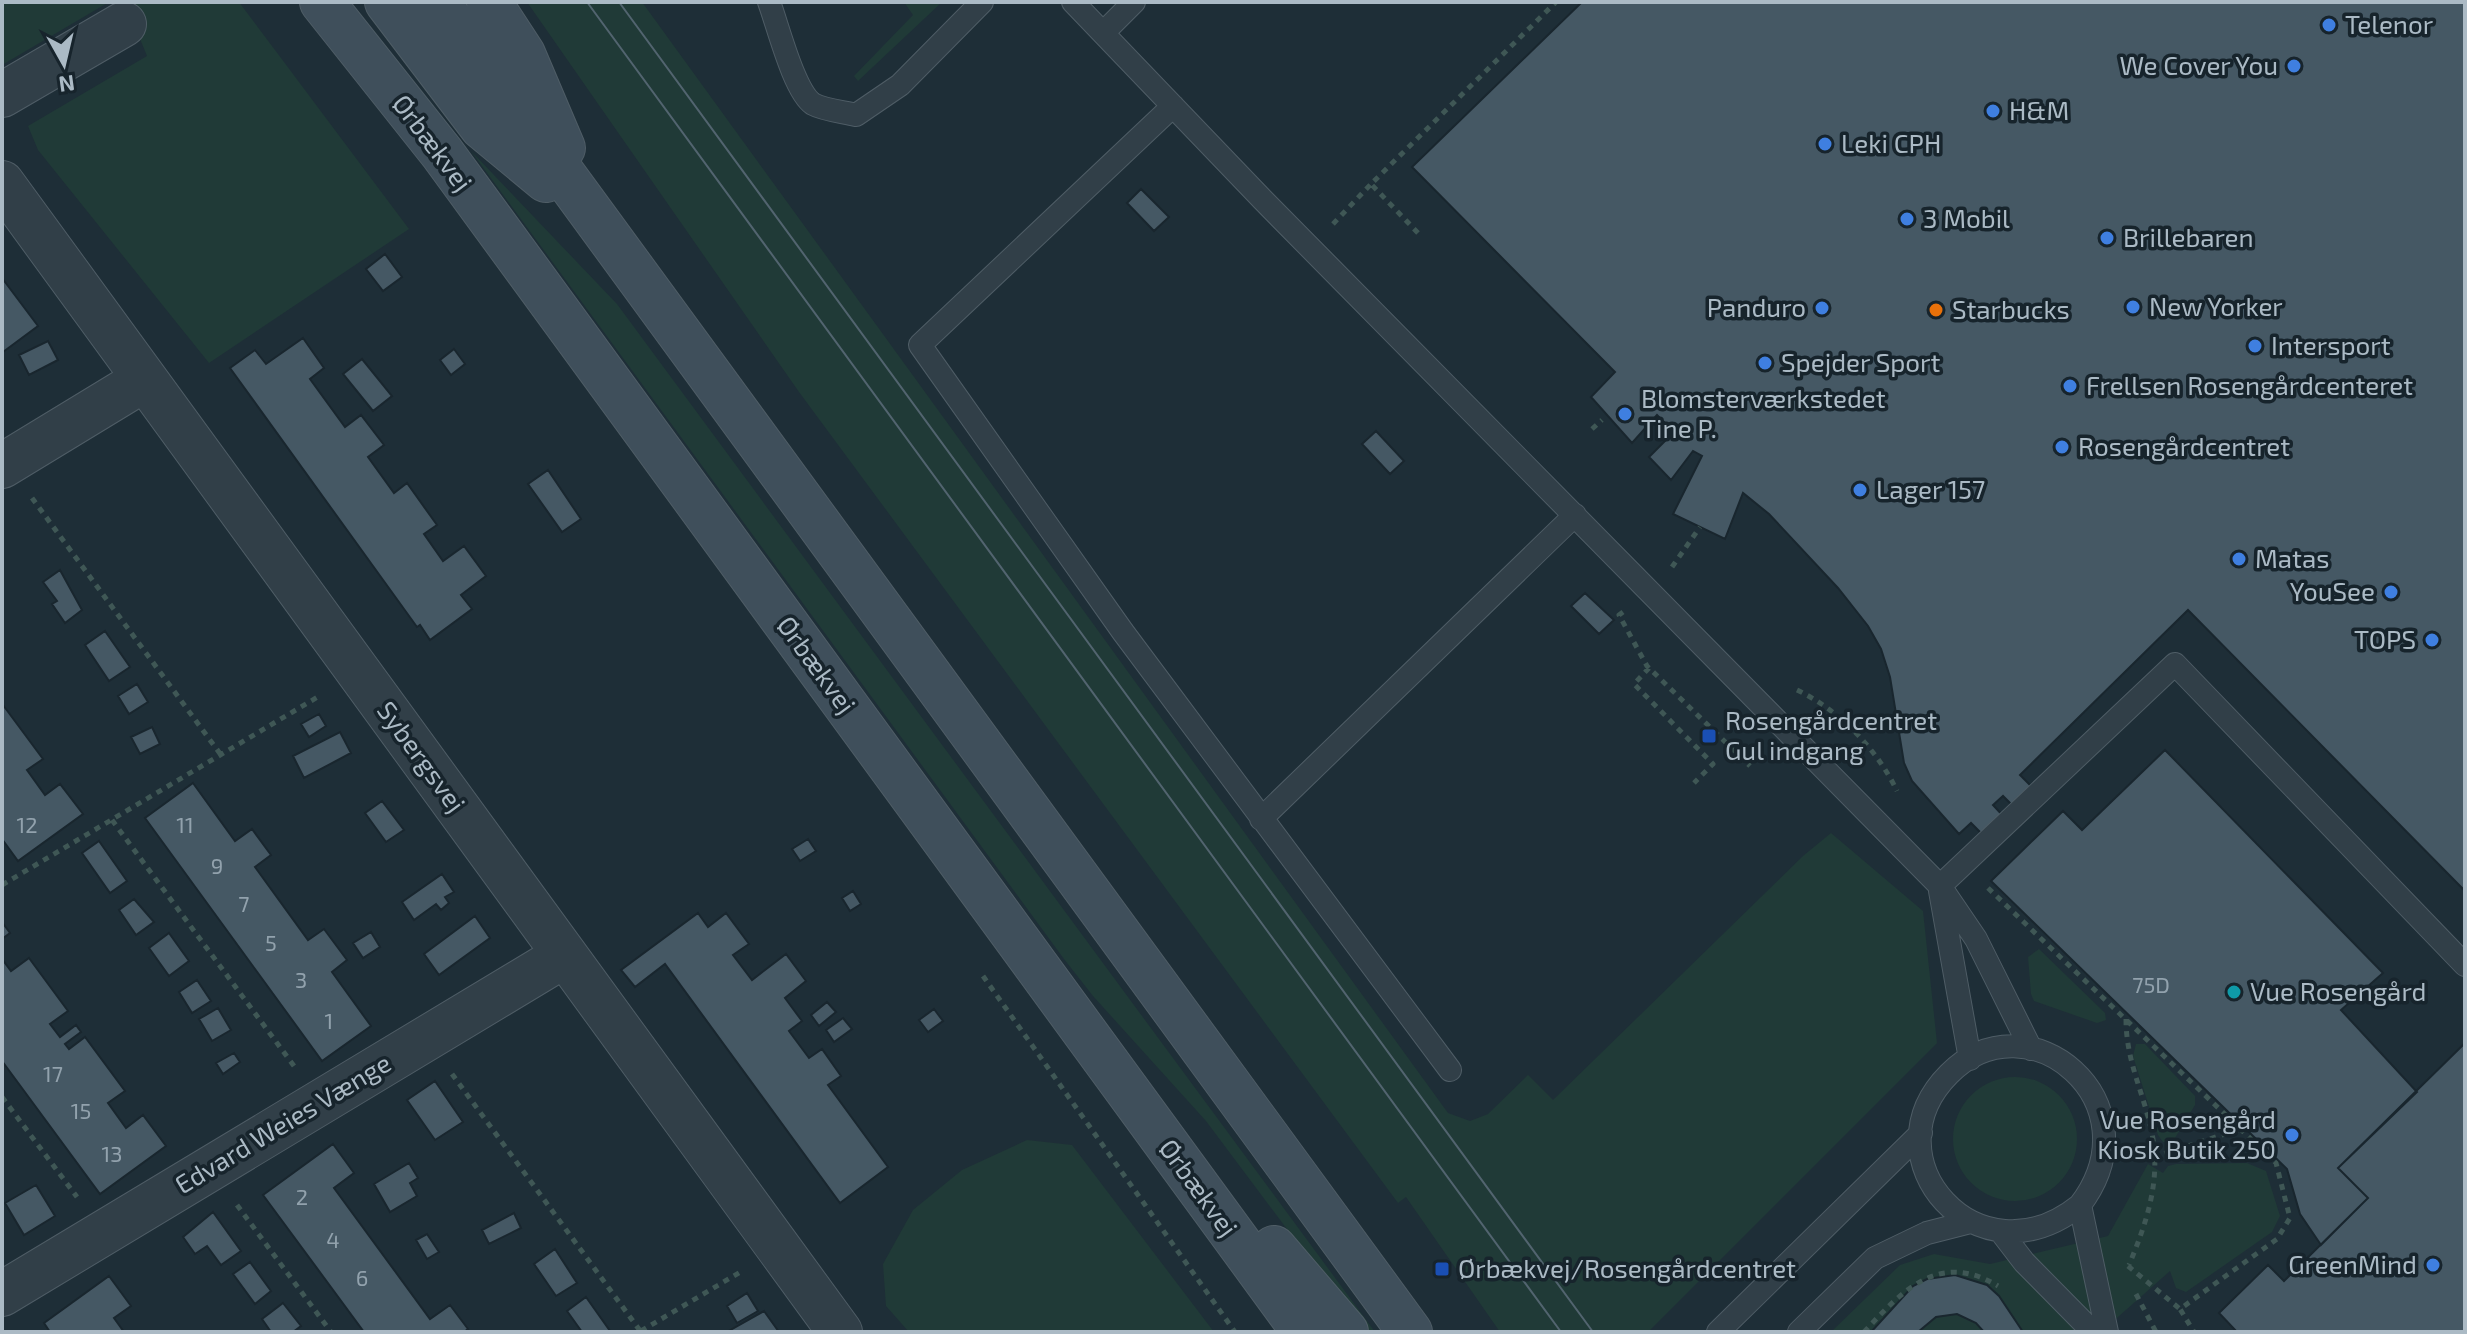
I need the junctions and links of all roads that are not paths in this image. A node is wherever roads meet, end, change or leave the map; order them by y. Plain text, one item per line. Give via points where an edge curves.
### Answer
1 (322, 2) edge
2 (387, 2) edge
3 (437, 2) edge
4 (489, 2) edge
5 (769, 2) edge
6 (982, 2) edge
7 (1073, 2) edge
8 (1134, 2) edge
9 (124, 24) dead end
10 (1104, 32) junction
11 (2, 95) edge
12 (1173, 106) junction
13 (2, 183) edge
14 (594, 220) junction
15 (145, 379) junction
16 (4, 464) edge
17 (1575, 515) junction
18 (1261, 819) junction
19 (1940, 886) junction
20 (565, 955) junction
21 (2465, 965) edge
22 (1080, 1027) junction
23 (2031, 1049) junction
24 (1970, 1059) junction
25 (1450, 1070) dead end
26 (1921, 1133) junction
27 (2080, 1205) junction
28 (1970, 1222) junction
29 (2001, 1232) junction
30 (2, 1294) edge
31 (840, 1332) edge
32 (1304, 1332) edge
33 (1346, 1332) edge
34 (1410, 1332) edge
35 (1718, 1332) edge
36 (1799, 1332) edge
37 (2093, 1332) edge
38 (2107, 1332) edge

1 - 22 main road, Ørbækvej via 442,153
2 - 14 main road via 482,127
3 - 14 main road
4 - 14 main road via 523,54
5 - 6 lane via 792,77 813,104 856,115 900,85
7 - 10 lane
8 - 10 lane
9 - 11 street
10 - 12 lane
12 - 17 lane
12 - 18 lane via 920,345
13 - 15 street, Sybergsvej
14 - 34 main road
15 - 16 street
15 - 20 street, Sybergsvej
17 - 18 lane
17 - 19 lane
18 - 25 lane
19 - 21 lane via 2175,664
19 - 23 lane via 1976,939
19 - 24 lane
20 - 30 street, Edvard Weies Vænge
20 - 31 street, Sybergsvej
22 - 32 main road, Ørbækvej
22 - 33 main road
23 - 24 lane via 2009,1047
23 - 27 lane via 2072,1068 2100,1106 2106,1149 2093,1188
24 - 26 lane via 1936,1090
26 - 28 lane via 1927,1175 1938,1194
26 - 35 lane
27 - 29 lane via 2044,1228
27 - 38 lane
28 - 29 lane
28 - 36 lane via 1927,1233 1875,1258
29 - 37 lane

